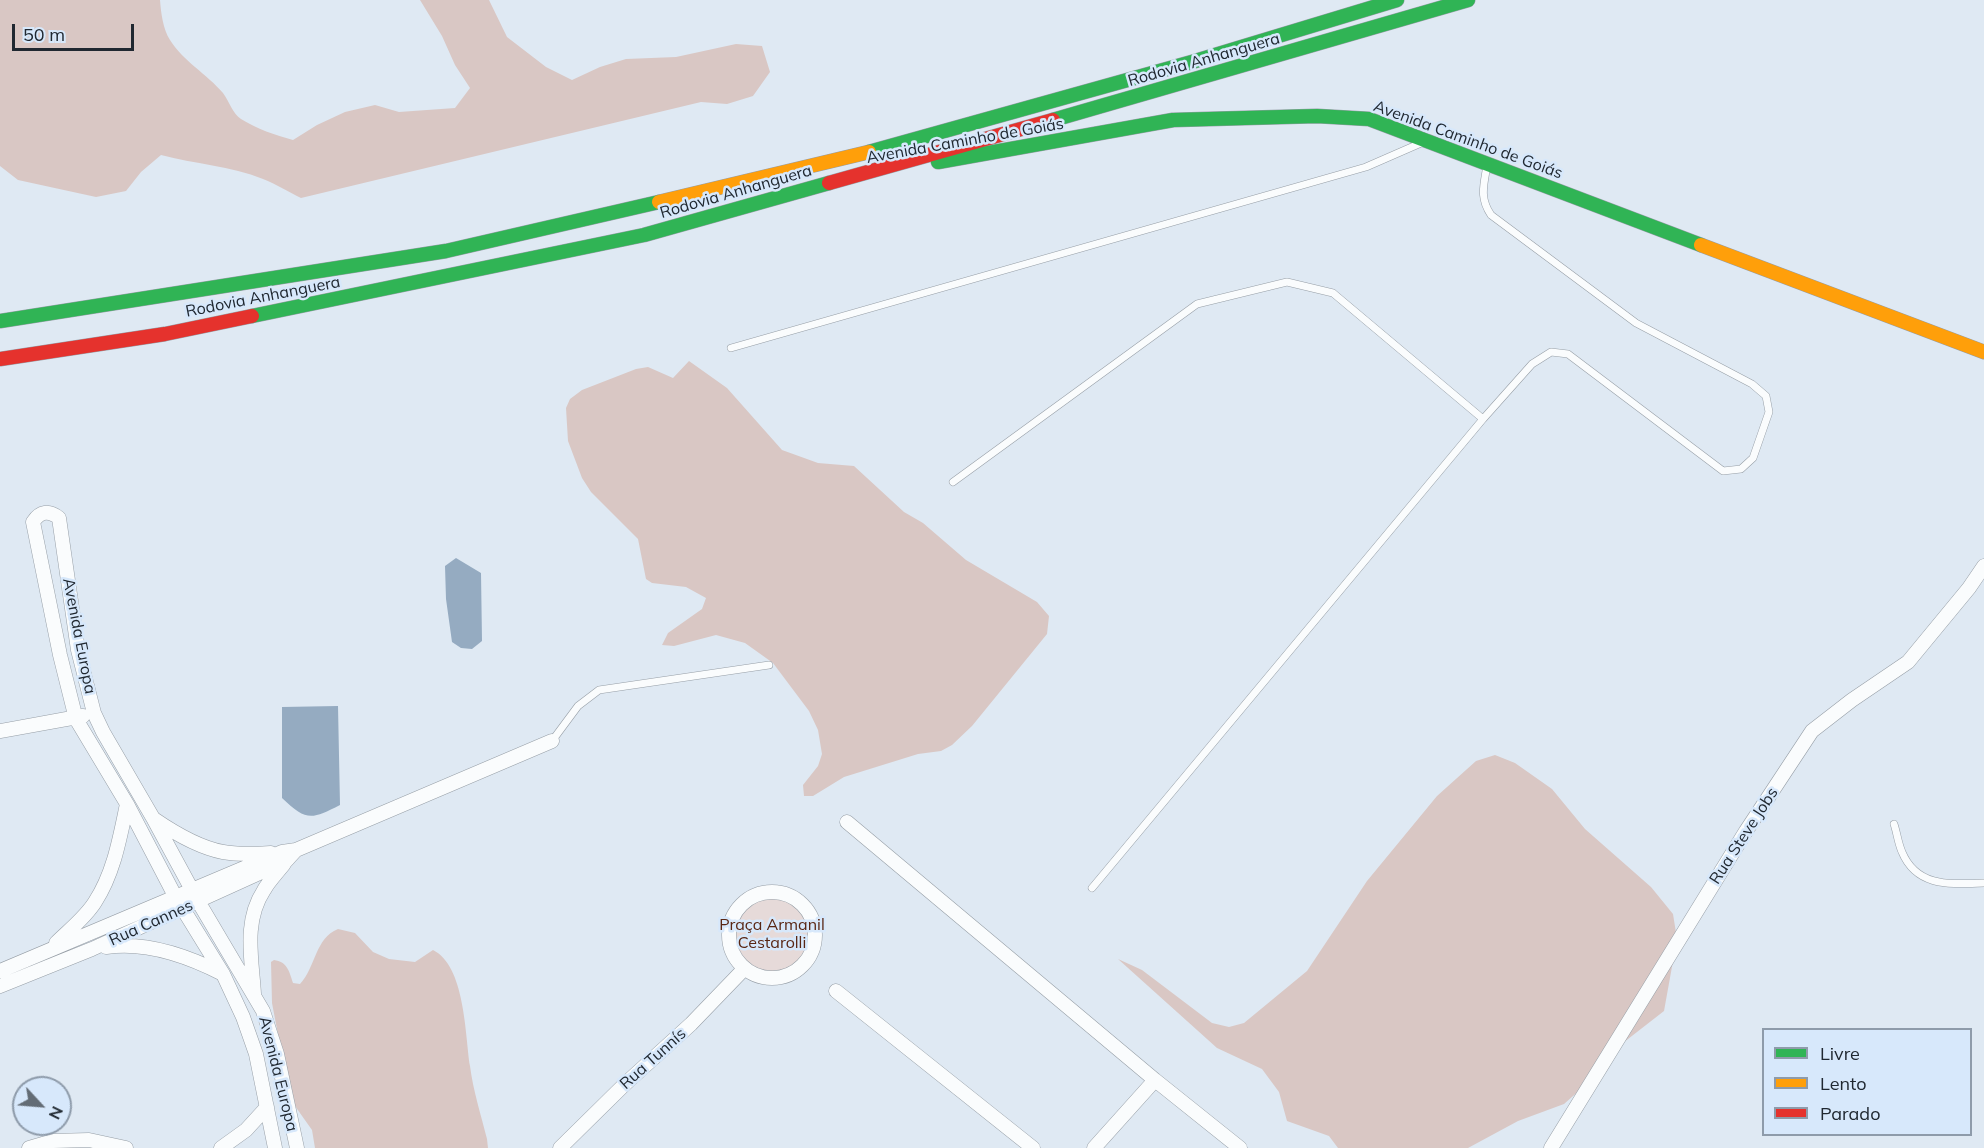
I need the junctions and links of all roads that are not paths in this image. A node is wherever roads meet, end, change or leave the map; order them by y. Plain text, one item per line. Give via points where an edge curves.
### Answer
1 (1397, 0) edge
2 (1468, 0) edge
3 (1427, 140) junction
4 (1487, 163) junction
5 (844, 179) junction
6 (0, 321) edge
7 (731, 348) dead end
8 (1984, 352) edge
9 (0, 359) edge
10 (1483, 419) junction
11 (952, 482) dead end
12 (1984, 566) edge
13 (769, 665) dead end
14 (94, 713) junction
15 (76, 719) junction
16 (0, 731) edge
17 (552, 741) joint
18 (128, 804) junction
19 (153, 818) junction
20 (847, 822) dead end
21 (1894, 824) dead end
22 (288, 854) junction
23 (1984, 883) edge
24 (1092, 888) dead end
25 (194, 895) junction
26 (179, 902) junction
27 (49, 949) junction
28 (92, 949) junction
29 (744, 969) junction
30 (0, 971) edge
31 (223, 974) junction
32 (0, 986) edge
33 (837, 991) dead end
34 (254, 996) junction
35 (1155, 1080) junction
36 (267, 1107) junction
37 (29, 1148) edge
38 (126, 1148) edge
39 (221, 1148) edge
40 (275, 1148) edge
41 (297, 1148) edge
42 (560, 1148) edge
43 (1033, 1148) edge
44 (1094, 1148) edge
45 (1240, 1148) edge
46 (1551, 1148) edge

1 - 6 main road, Rodovia Anhanguera via 827,164 446,251
2 - 5 main road, Rodovia Anhanguera
3 - 4 main road, Avenida Caminho de Goiás
3 - 5 main road, Avenida Caminho de Goiás via 1369,119 1317,116 1173,120
3 - 7 lane via 1366,167
4 - 8 main road, Avenida Caminho de Goiás
4 - 10 lane via 1483,196 1491,215 1635,323 1752,384 1766,396 1768,412 1753,458 1740,469 1723,471 1568,354 1551,352 1532,364
5 - 9 main road, Rodovia Anhanguera via 644,235 165,334
10 - 11 lane via 1333,293 1287,282 1197,304
10 - 24 lane
12 - 46 street, Rua Steve Jobs via 1908,662 1812,731
13 - 17 lane via 599,690 578,706
14 - 15 street
14 - 15 street, Avenida Europa via 78,650 59,518 45,512 33,522
14 - 19 street, Avenida Europa
15 - 16 street
15 - 18 street, Avenida Europa
17 - 22 street, Rua Cannes
18 - 26 street, Avenida Europa
18 - 27 street via 115,858 95,902
19 - 22 street via 185,837 223,852
19 - 25 street, Avenida Europa
20 - 35 street
21 - 23 lane via 1902,853 1917,874 1945,884
22 - 25 street, Rua Cannes
22 - 34 street via 263,891 251,921
25 - 26 street, Rua Cannes
25 - 34 street, Avenida Europa
26 - 27 street, Rua Cannes
26 - 28 street, Rua Cannes
26 - 31 street, Avenida Europa
27 - 30 street, Rua Cannes
28 - 31 street via 118,945 161,950
28 - 32 street, Rua Cannes
29 - 29 street via 770,979 798,971 808,961 816,933 813,919 795,897 767,892 741,904 733,916 729,944
29 - 42 street, Rua Tunnís
31 - 34 street
31 - 36 street, Avenida Europa via 256,1054
33 - 43 street
34 - 41 street, Avenida Europa via 277,1054
35 - 44 street
35 - 45 street
36 - 39 street via 246,1130
36 - 40 street, Avenida Europa
37 - 38 street via 53,1141 89,1140

